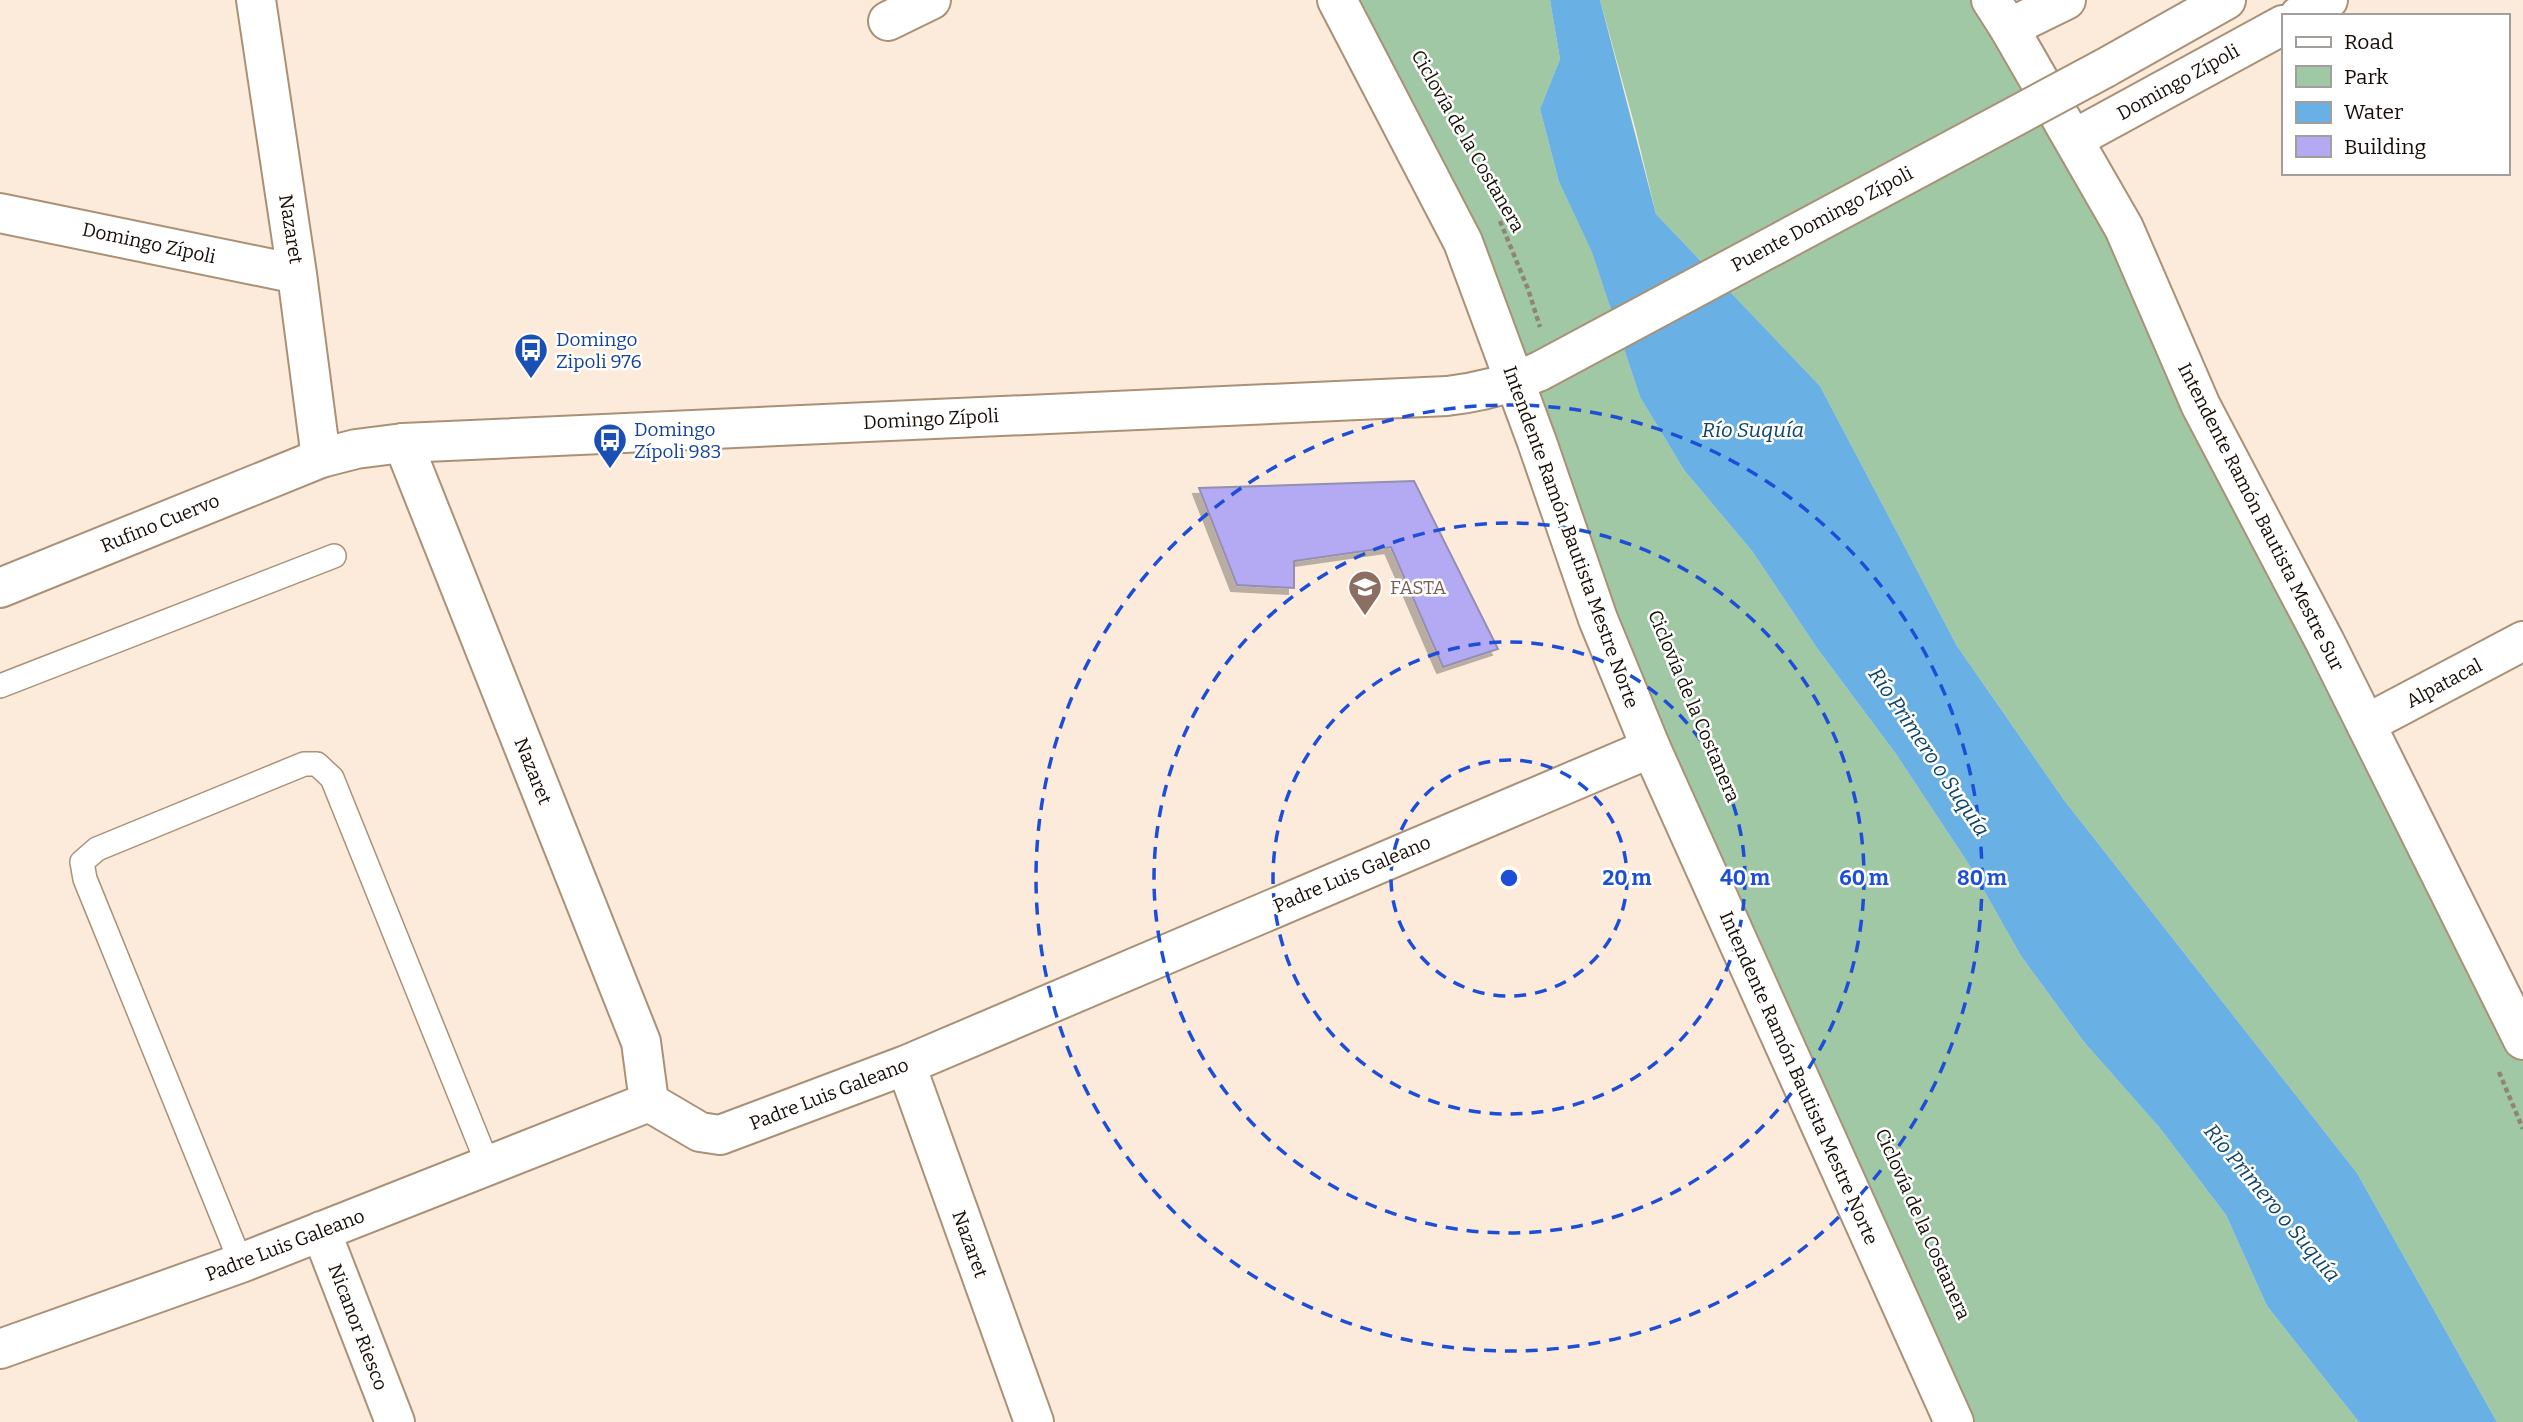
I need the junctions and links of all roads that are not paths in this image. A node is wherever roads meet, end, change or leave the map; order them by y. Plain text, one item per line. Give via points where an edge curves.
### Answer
1 (256, 0) edge
2 (931, 0) edge
3 (1337, 0) edge
4 (2066, 0) edge
5 (2225, 0) edge
6 (2328, 0) edge
7 (2000, 14) edge
8 (2303, 14) edge
9 (888, 20) dead end
10 (2282, 25) edge
11 (2074, 139) junction
12 (0, 213) edge
13 (298, 274) junction
14 (1527, 377) junction
15 (402, 443) junction
16 (321, 458) junction
17 (334, 556) dead end
18 (0, 587) edge
19 (2523, 641) edge
20 (0, 686) edge
21 (2366, 724) junction
22 (1651, 748) junction
23 (2523, 1040) edge
24 (906, 1065) junction
25 (649, 1101) junction
26 (488, 1165) junction
27 (321, 1231) junction
28 (242, 1263) junction
29 (0, 1349) edge
30 (395, 1422) edge
31 (1034, 1422) edge
32 (1954, 1422) edge

1 - 13 main road, Nazaret
2 - 9 main road
3 - 14 main road, Intendente Ramón Bautista Mestre Norte via 1463,242
4 - 7 main road
5 - 14 main road, Puente Domingo Zípoli, bridge
6 - 8 main road
7 - 11 main road, Intendente Ramón Bautista Mestre Sur
10 - 11 main road, Domingo Zípoli
11 - 21 main road, Intendente Ramón Bautista Mestre Sur via 2123,228 2201,405
12 - 13 main road, Domingo Zípoli
13 - 16 main road, Nazaret
14 - 15 main road, Domingo Zípoli via 1484,391 1447,396
14 - 22 main road, Intendente Ramón Bautista Mestre Norte via 1598,619
15 - 16 main road, Domingo Zípoli
15 - 25 main road, Nazaret via 641,1042
16 - 18 main road, Rufino Cuervo
17 - 20 lane
19 - 21 main road, Alpatacal
21 - 23 main road, Intendente Ramón Bautista Mestre Sur
22 - 24 main road, Padre Luis Galeano
22 - 32 main road, Intendente Ramón Bautista Mestre Norte
24 - 25 main road, Padre Luis Galeano via 720,1135 700,1132
24 - 31 main road, Nazaret
25 - 26 main road, Padre Luis Galeano
26 - 27 main road, Padre Luis Galeano
26 - 28 lane via 332,778 317,764 304,764 97,849 82,862 85,879
27 - 28 main road, Padre Luis Galeano
27 - 30 main road, Nicanor Riesco
28 - 29 main road, Padre Luis Galeano

